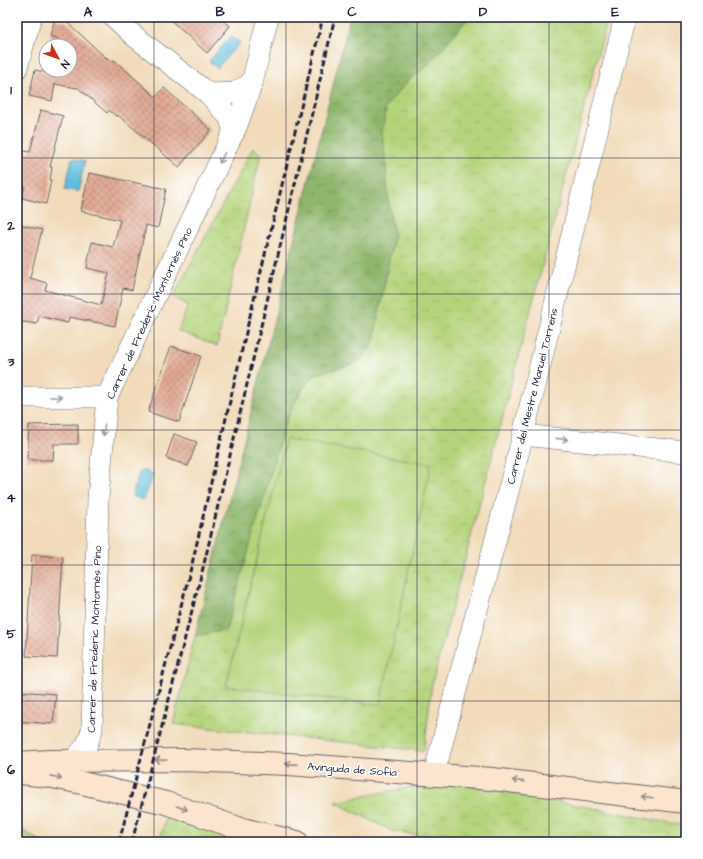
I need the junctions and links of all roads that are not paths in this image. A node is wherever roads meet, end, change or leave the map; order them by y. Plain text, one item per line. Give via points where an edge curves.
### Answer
1 (31, 17) edge
2 (114, 17) edge
3 (268, 17) edge
4 (625, 17) edge
5 (17, 68) edge
6 (252, 83) junction
7 (208, 94) junction
8 (234, 133) junction
9 (17, 397) edge
10 (107, 397) junction
11 (523, 434) junction
12 (686, 452) edge
13 (74, 760) junction
14 (17, 763) edge
15 (17, 773) edge
16 (434, 774) junction
17 (686, 802) edge
18 (297, 842) edge

1 - 5 street
2 - 7 street
3 - 6 street, Carrer de Frederic Montornés Pino
4 - 11 street, Carrer del Mestre Manuel Torrens
6 - 7 street via 234,93
6 - 8 street, Carrer de Frederic Montornés Pino
7 - 8 street via 230,118
8 -> 10 street, Carrer de Frederic Montornés Pino
9 -> 10 street
10 -> 13 street, Carrer de Frederic Montornés Pino via 98,498 92,730 87,745
11 -> 12 street
11 - 16 street, Carrer del Mestre Manuel Torrens
13 - 14 street, Avinguda de Sofia
16 -> 13 street, Avinguda de Sofia via 184,760
15 -> 18 street via 82,782 166,803 238,828
17 -> 16 street, Avinguda de Sofia

